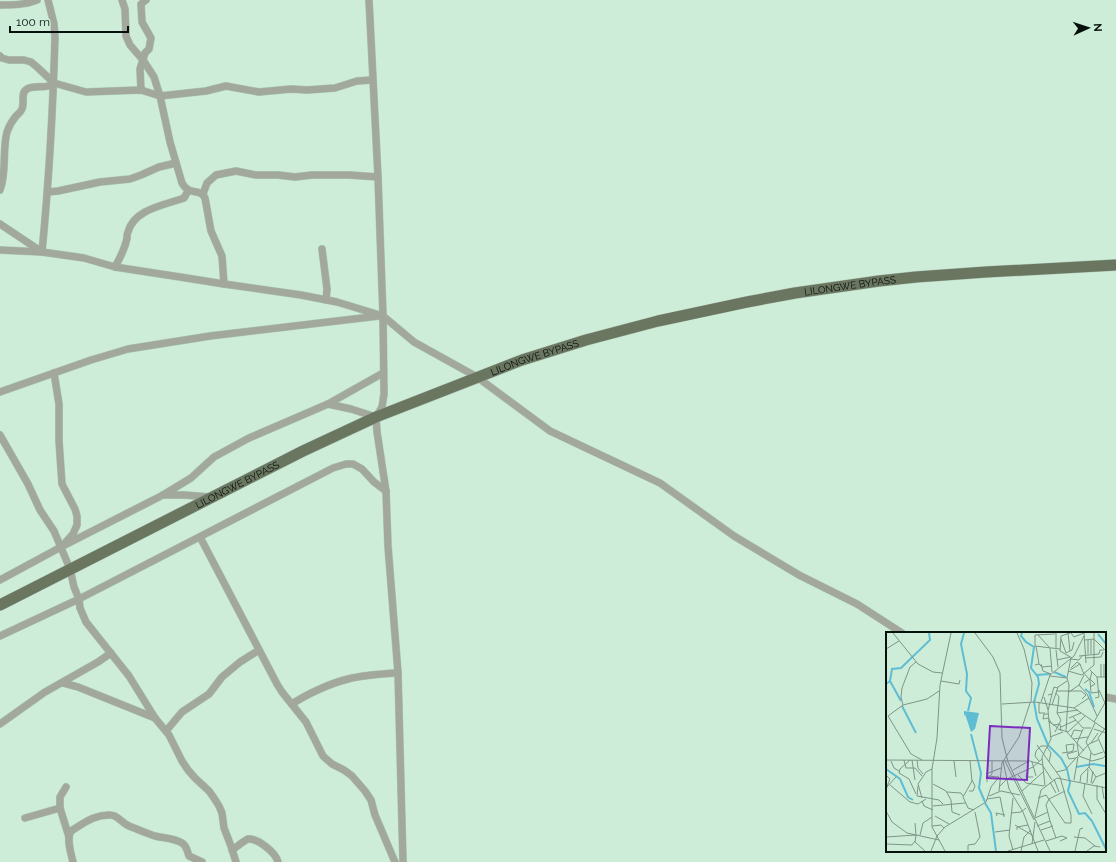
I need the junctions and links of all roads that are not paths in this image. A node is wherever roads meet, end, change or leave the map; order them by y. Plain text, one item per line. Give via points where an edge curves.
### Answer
1 (37, 0) edge
2 (48, 0) edge
3 (122, 0) edge
4 (146, 0) edge
5 (369, 0) edge
6 (0, 5) edge
7 (0, 56) edge
8 (143, 60) junction
9 (372, 80) junction
10 (54, 83) junction
11 (141, 90) junction
12 (160, 96) junction
13 (176, 163) junction
14 (378, 176) junction
15 (0, 190) edge
16 (188, 191) junction
17 (48, 192) junction
18 (203, 194) junction
19 (0, 224) edge
20 (322, 249) dead end
21 (0, 250) edge
22 (42, 252) junction
23 (1116, 265) edge
24 (115, 267) junction
25 (224, 284) junction
26 (326, 300) junction
27 (383, 316) junction
28 (54, 373) junction
29 (383, 373) junction
30 (477, 377) junction
31 (0, 392) edge
32 (328, 404) junction
33 (376, 417) junction
34 (0, 435) edge
35 (386, 491) junction
36 (163, 495) junction
37 (214, 497) junction
38 (200, 536) junction
39 (61, 547) junction
40 (70, 569) junction
41 (0, 580) edge
42 (79, 599) junction
43 (0, 605) edge
44 (900, 632) edge
45 (0, 636) edge
46 (259, 650) junction
47 (111, 653) junction
48 (398, 673) junction
49 (63, 683) junction
50 (1106, 697) edge
51 (1116, 699) edge
52 (292, 704) junction
53 (155, 718) junction
54 (0, 724) edge
55 (166, 731) junction
56 (66, 787) dead end
57 (60, 808) junction
58 (25, 818) dead end
59 (69, 837) junction
60 (232, 850) junction
61 (73, 862) edge
62 (202, 862) edge
63 (236, 862) edge
64 (278, 862) edge
65 (395, 862) edge
66 (403, 862) edge

1 - 6 street via 20,5
2 - 10 street via 54,24
3 - 8 street via 126,36
4 - 8 street via 141,4 142,22 151,38
5 - 9 street
7 - 10 street via 9,60 31,62
8 - 11 street via 140,69
8 - 12 street via 154,76
9 - 12 street via 357,81 335,88 259,92 226,86
9 - 14 street
10 - 11 street via 86,92
10 - 15 street via 26,89 22,109 11,122 7,133
10 - 17 street
11 - 12 street
12 - 13 street
13 - 16 street via 182,183
13 - 17 street via 130,178
14 - 18 street via 256,176 236,171 216,175 207,183
14 - 27 street
16 - 18 street
16 - 24 street via 184,198 136,217
17 - 22 street
18 - 25 street via 211,232 222,256
19 - 22 street
20 - 26 street
21 - 22 street
22 - 24 street via 84,258
23 - 30 main road, LILONGWE BYPASS via 916,276 796,293 658,321 586,340
24 - 25 street
25 - 26 street
26 - 27 street
27 - 28 street via 151,345 108,354
27 - 29 street
27 - 30 street via 414,342
28 - 31 street
28 - 39 street via 59,404 58,441 62,484 77,516 77,525
29 - 32 street
29 - 33 street via 382,407
30 - 33 main road, LILONGWE BYPASS
30 - 44 street via 550,431 660,484 734,536 799,576 857,604
32 - 33 street
32 - 36 street via 249,438 214,457 191,478
33 - 35 street
33 - 37 main road, LILONGWE BYPASS
34 - 39 street
35 - 38 street via 362,469 353,464 346,464 333,468
35 - 48 street
36 - 37 street
36 - 39 street
37 - 40 main road, LILONGWE BYPASS
38 - 42 street
38 - 46 street
39 - 40 street
39 - 41 street
40 - 42 street
40 - 43 main road, LILONGWE BYPASS
42 - 45 street
42 - 47 street via 86,622
46 - 52 street via 282,692
46 - 55 street via 222,677 210,694 182,712
47 - 49 street
47 - 53 street via 129,676
48 - 52 street via 347,679 306,695
48 - 66 street
49 - 53 street
49 - 54 street
50 - 51 street
52 - 65 street via 306,722 322,756 356,780 371,800
53 - 55 street
55 - 60 street via 188,770 209,791 219,806
56 - 57 street via 60,796
57 - 58 street
57 - 59 street
59 - 61 street
59 - 62 street via 71,831 90,819 112,815 125,825 155,836 179,841 186,847 189,856
60 - 63 street
60 - 64 street via 252,839 269,849 278,858

